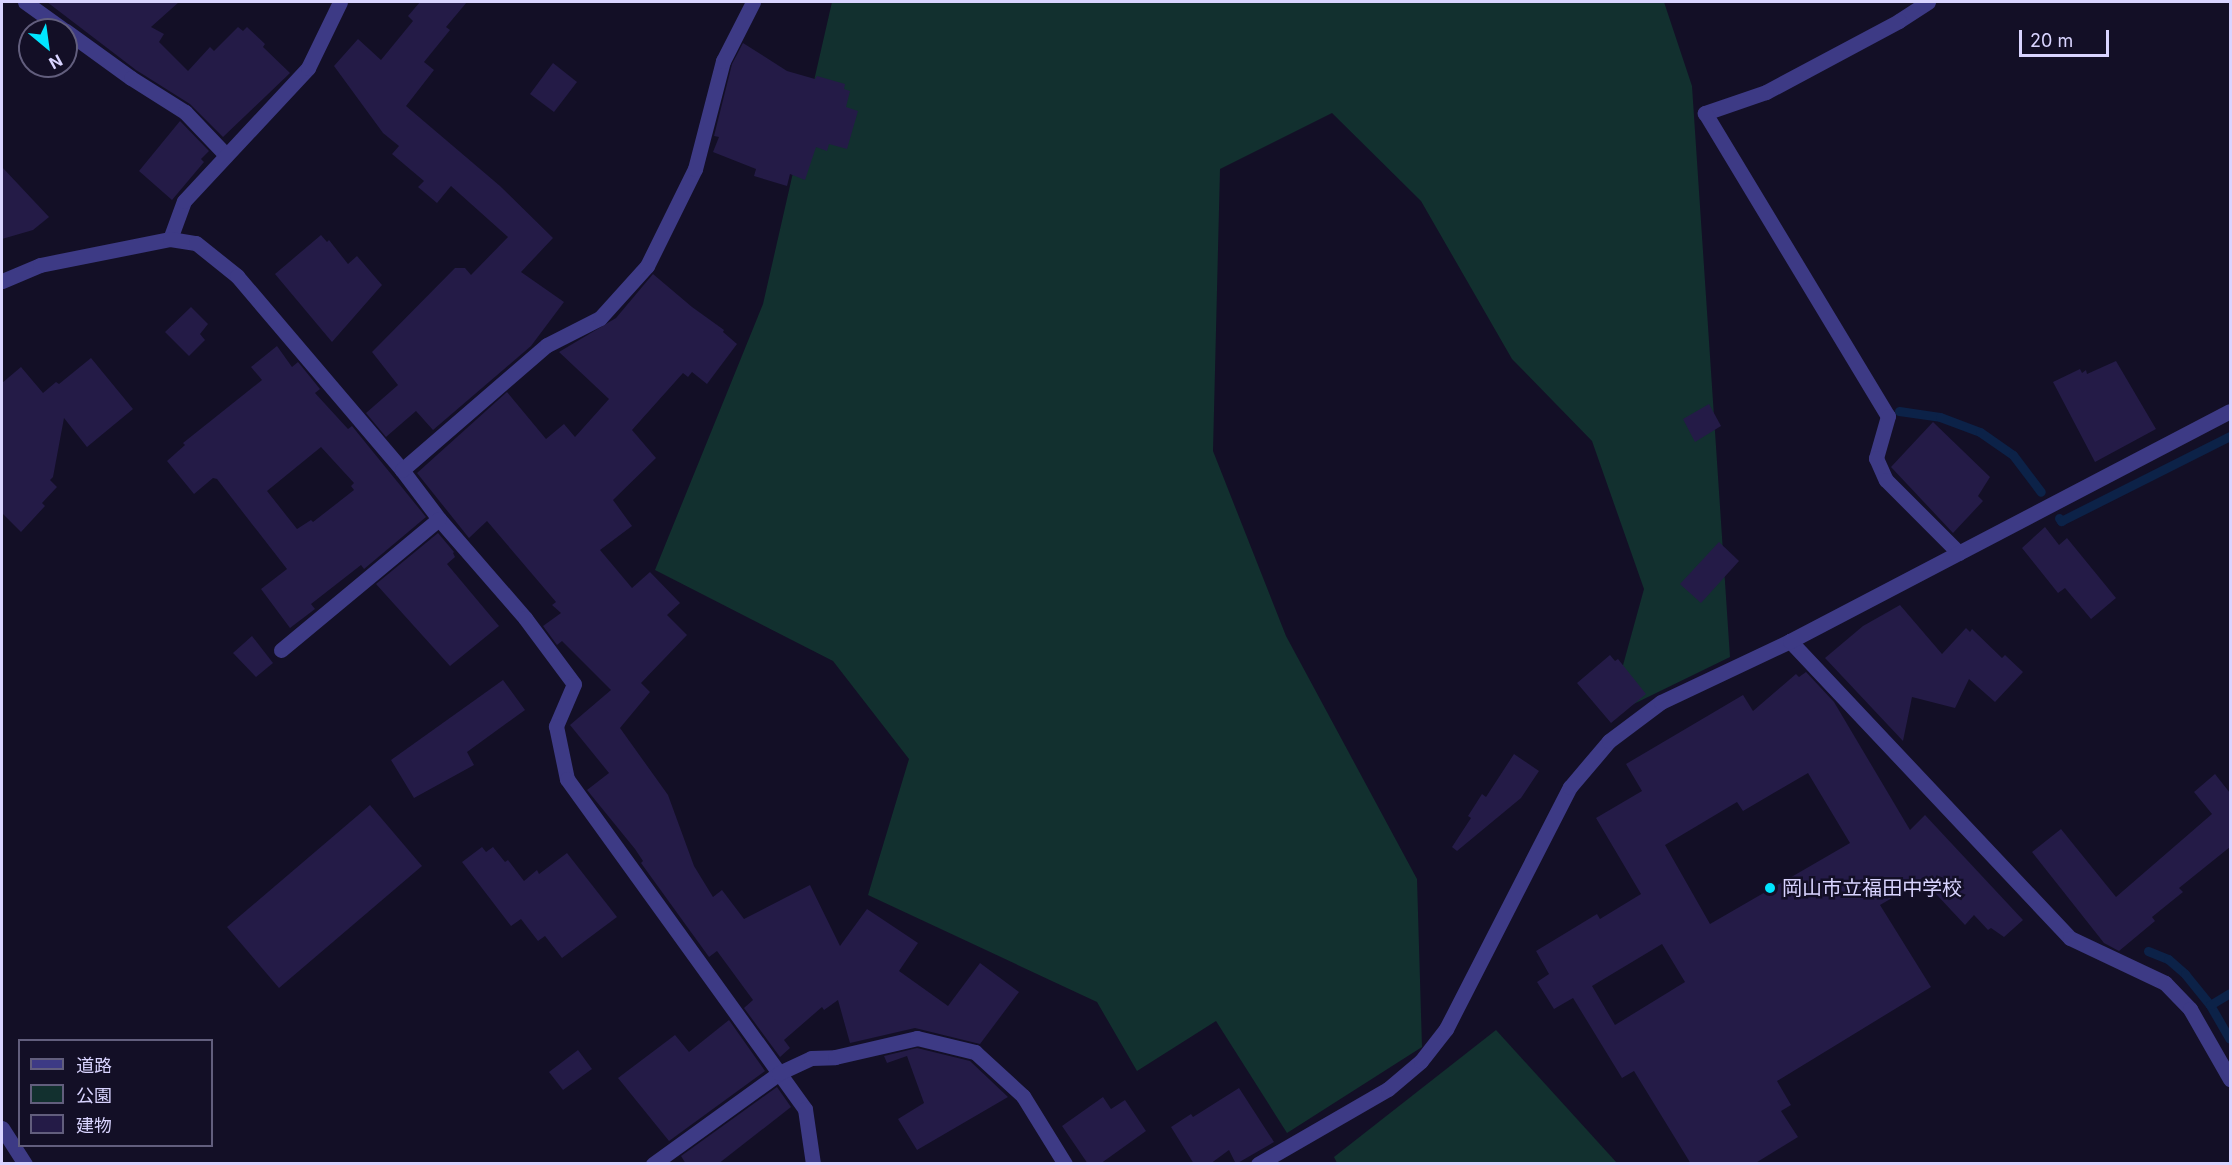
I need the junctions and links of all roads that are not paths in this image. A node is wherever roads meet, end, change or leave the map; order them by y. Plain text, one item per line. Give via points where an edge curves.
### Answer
1 (25, 2) edge
2 (340, 2) edge
3 (753, 2) edge
4 (1928, 2) edge
5 (47, 18) edge
6 (78, 40) edge
7 (225, 154) junction
8 (170, 239) junction
9 (2, 281) edge
10 (2230, 411) edge
11 (402, 470) junction
12 (438, 519) junction
13 (1959, 553) junction
14 (1790, 641) junction
15 (281, 650) dead end
16 (779, 1073) junction
17 (2230, 1079) edge
18 (2, 1128) edge
19 (25, 1164) edge
20 (653, 1164) edge
21 (813, 1164) edge
22 (1065, 1164) edge
23 (1258, 1164) edge

1 - 5 street
2 - 7 street via 308,68
3 - 11 street via 723,61 695,169 647,266 600,318 547,345
4 - 13 street via 1766,92 1705,113 1888,416 1876,458 1886,480
6 - 7 street via 185,112
7 - 8 street via 184,201
8 - 9 street via 40,265
8 - 11 street via 196,243 237,276
10 - 13 street
11 - 12 street
12 - 15 street
12 - 16 street via 525,618 574,684 556,726 567,779
13 - 14 street
14 - 17 street via 2070,938 2165,983 2190,1009
14 - 23 street via 1661,702 1609,741 1570,787 1446,1029 1421,1061 1388,1089
16 - 20 street
16 - 21 street via 805,1109
16 - 22 street via 811,1058 835,1057 917,1038 975,1052 1023,1096
18 - 19 street

